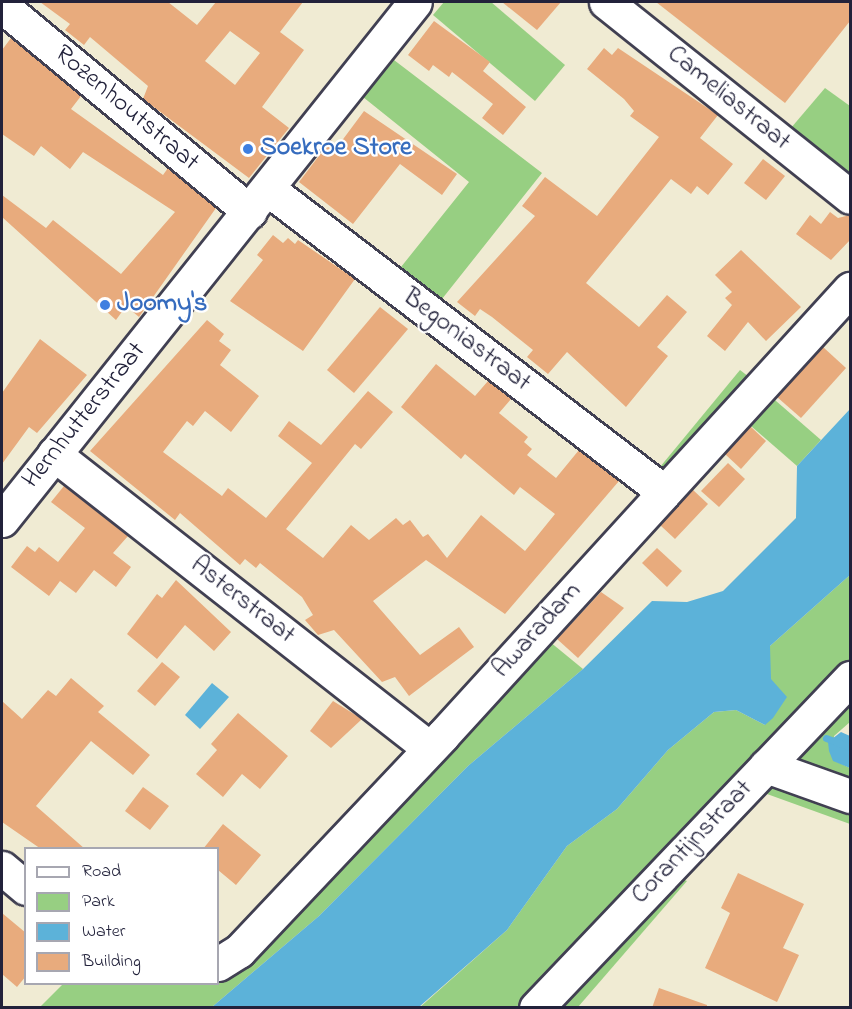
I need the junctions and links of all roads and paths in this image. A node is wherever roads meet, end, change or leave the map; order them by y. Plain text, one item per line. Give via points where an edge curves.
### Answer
1 (415, 2) edge
2 (606, 2) edge
3 (6, 9) edge
4 (850, 197) edge
5 (259, 201) junction
6 (850, 289) edge
7 (54, 454) junction
8 (664, 492) junction
9 (2, 520) edge
10 (850, 678) edge
11 (429, 748) junction
12 (766, 766) junction
13 (850, 796) edge
14 (2, 868) edge
15 (24, 886) edge
16 (219, 963) edge
17 (536, 1008) edge

1 - 5 street, Hernhutterstraat
2 - 4 street, Cameliastraat
3 - 5 street, Rozenhoutstraat
5 - 7 street, Hernhutterstraat
5 - 8 street, Begoniastraat
6 - 8 street, Awaradam
7 - 9 street, Hernhutterstraat
7 - 11 street, Asterstraat
8 - 11 street, Awaradam
10 - 12 street, Corantijnstraat
11 - 16 street, Awaradam via 239,951
12 - 13 street
12 - 17 street, Corantijnstraat
14 - 15 street

